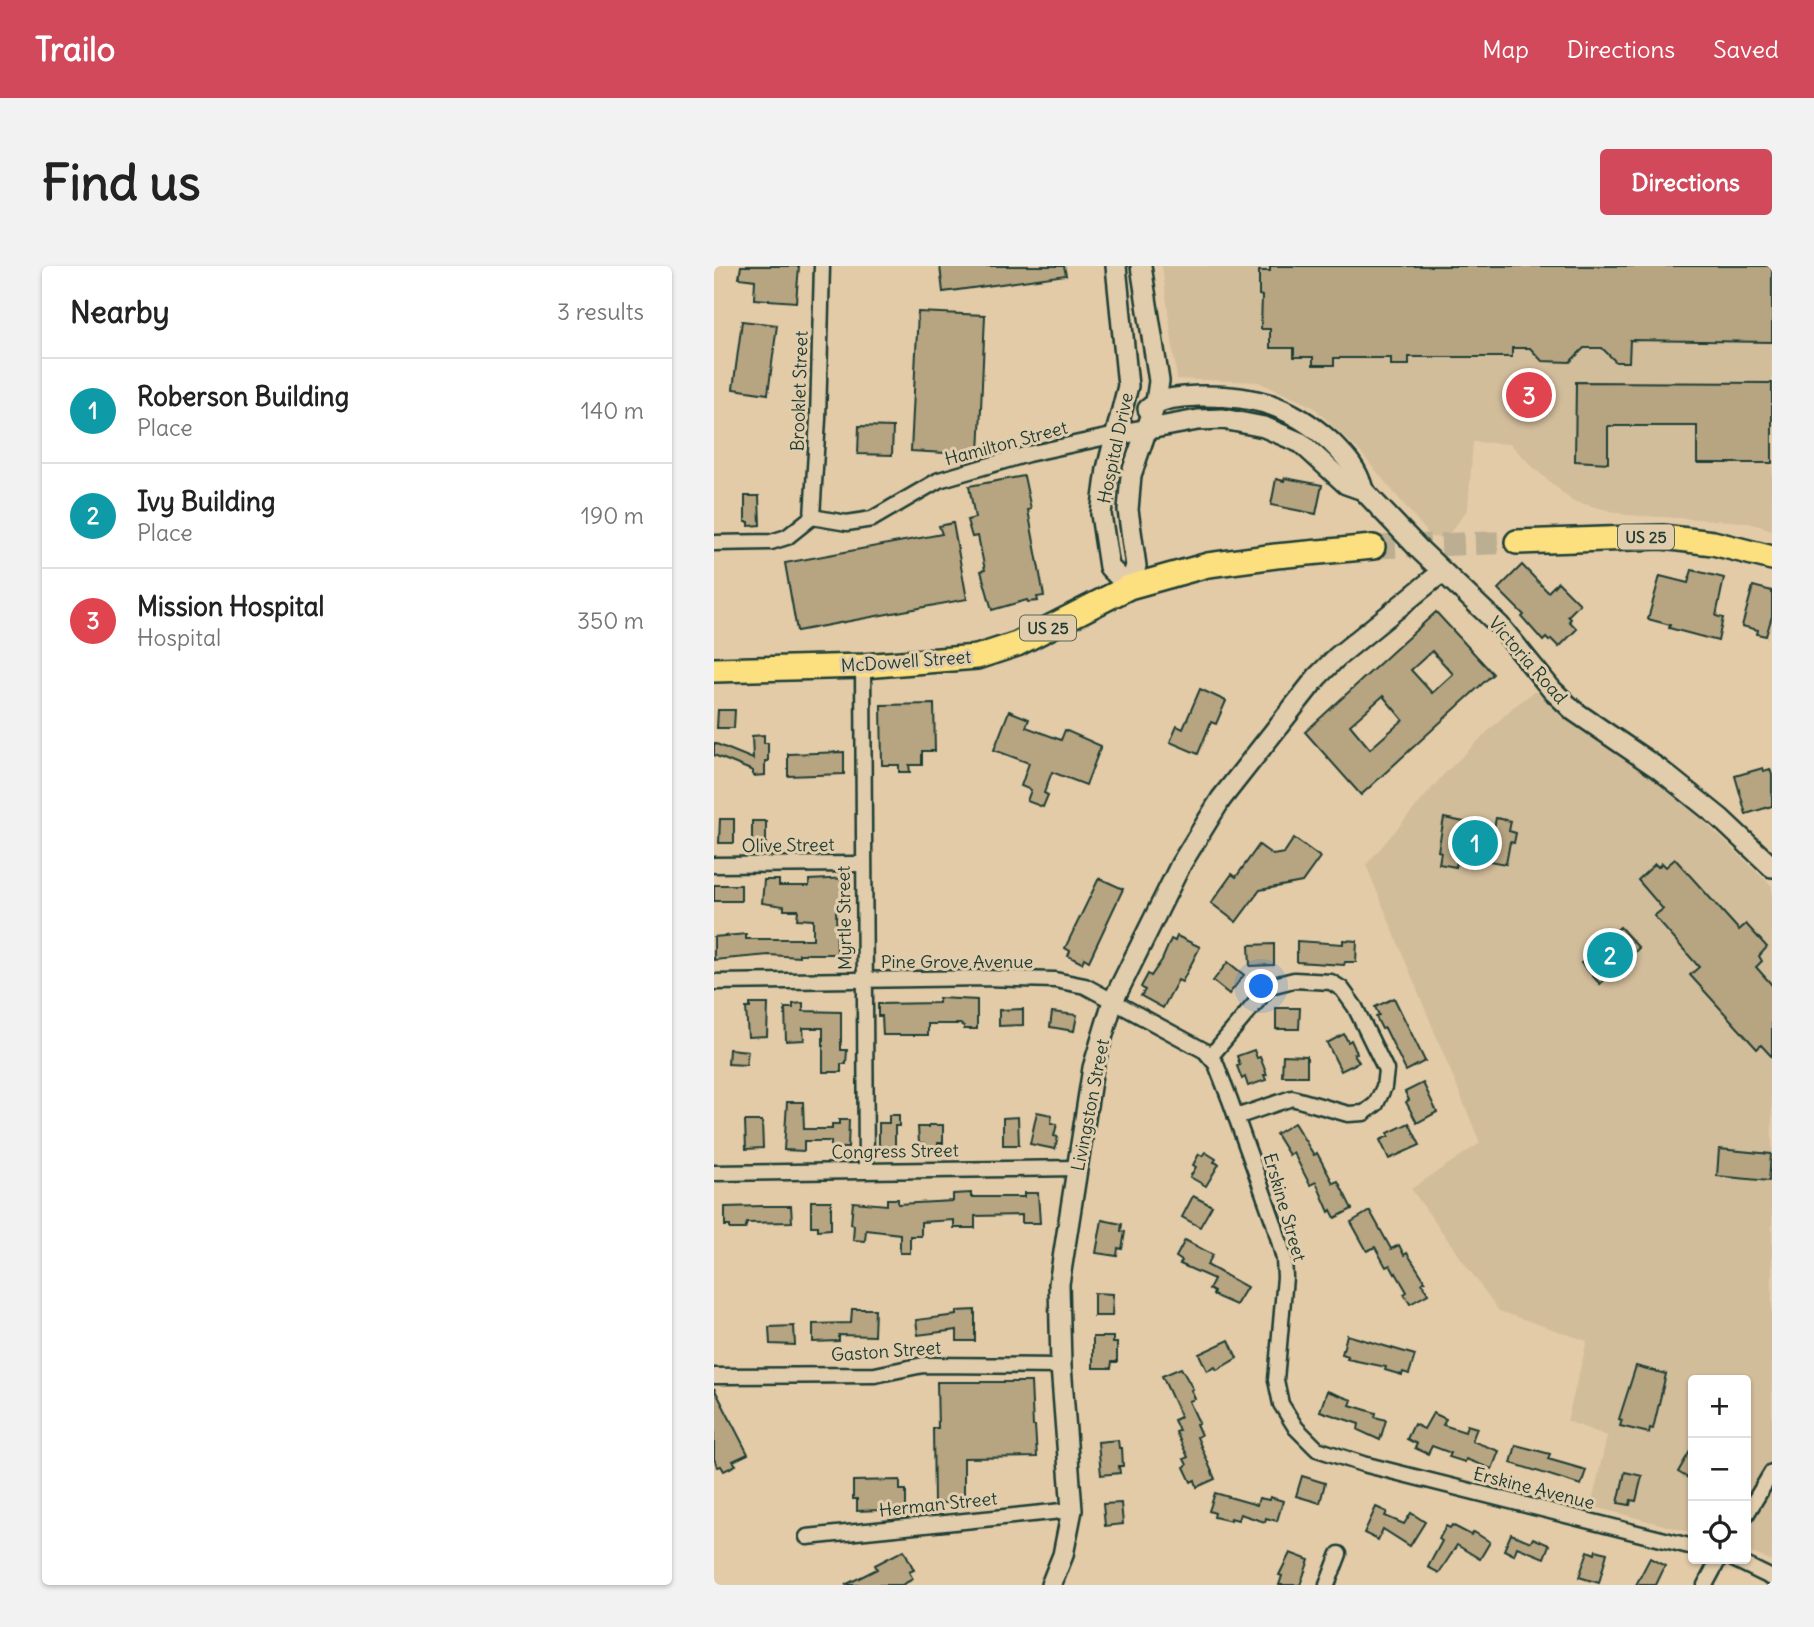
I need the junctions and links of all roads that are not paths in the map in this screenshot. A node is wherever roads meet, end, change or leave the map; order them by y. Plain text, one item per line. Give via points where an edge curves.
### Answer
1 (822, 266) edge
2 (1116, 266) edge
3 (1141, 266) edge
4 (1156, 402) junction
5 (1147, 430) junction
6 (1116, 435) junction
7 (1363, 490) junction
8 (812, 517) junction
9 (1517, 542) tunnel mouth
10 (714, 543) edge
11 (1373, 547) tunnel mouth
12 (1772, 558) edge
13 (1442, 572) junction
14 (1129, 587) junction
15 (863, 666) junction
16 (714, 670) edge
17 (863, 863) junction
18 (714, 865) edge
19 (1772, 867) edge
20 (864, 981) junction
21 (714, 982) edge
22 (1113, 1001) junction
23 (1210, 1057) junction
24 (1236, 1117) junction
25 (1077, 1168) junction
26 (866, 1170) junction
27 (714, 1173) edge
28 (1061, 1366) junction
29 (714, 1376) edge
30 (1341, 1458) joint
31 (1772, 1472) edge
32 (1751, 1507) edge
33 (1072, 1510) junction
34 (807, 1537) dead end
35 (1688, 1545) edge
36 (1339, 1554) dead end
37 (1717, 1564) edge
38 (1743, 1564) edge
39 (1772, 1578) edge
40 (1051, 1585) edge
41 (1327, 1585) edge
42 (1705, 1585) edge

1 - 8 street, Brooklet Street
2 - 6 street, Hospital Drive via 1128,386
3 - 4 street, Hospital Drive via 1159,381
4 - 5 street, Hospital Drive
4 - 6 street
4 - 7 street, Victoria Road via 1227,396 1293,413 1344,455 1359,474
5 - 6 street, Victoria Road
5 - 7 street, Victoria Road via 1223,419 1264,427 1301,443 1346,484
5 - 14 street, Hospital Drive via 1129,488 1129,528 1136,566
6 - 8 street, Hamilton Street via 939,480 872,519 847,523
6 - 14 street, Hospital Drive via 1101,514 1109,567
7 - 13 street, Victoria Road
8 - 10 street via 787,537 771,542
9 - 12 main road, US 25 via 1662,537 1713,543
11 - 14 main road, McDowell Street / US 25 via 1208,565
13 - 19 street, Victoria Road via 1500,625 1574,711 1659,769
13 - 22 street, Livingston Street via 1338,657 1294,704 1221,799 1195,840
14 - 15 main road, McDowell Street / US 25 via 1017,644 977,657
15 - 16 main road, McDowell Street / US 25
15 - 17 street, Myrtle Street
17 - 18 street, Olive Street
17 - 20 street, Myrtle Street
20 - 21 street, Pine Grove Avenue
20 - 22 street, Pine Grove Avenue via 1053,980 1085,986
20 - 26 street, Myrtle Street
22 - 23 street, Erskine Street
22 - 25 street, Livingston Street via 1093,1068
23 - 24 street, Erskine Street
23 - 24 street via 1270,986 1294,980 1331,982 1355,1007 1386,1070 1376,1104 1364,1113 1348,1114 1292,1098
24 - 30 street, Erskine Street via 1284,1259 1276,1380 1281,1404 1317,1449
25 - 26 street, Congress Street
25 - 28 street, Livingston Street via 1059,1284
26 - 27 street, Congress Street
28 - 29 street, Gaston Street via 923,1365 875,1375
28 - 33 street, Livingston Street
30 - 35 street, Erskine Avenue
31 - 32 street
33 - 34 street, Herman Street
33 - 40 street, Livingston Street
36 - 41 street
37 - 42 street
38 - 39 street

